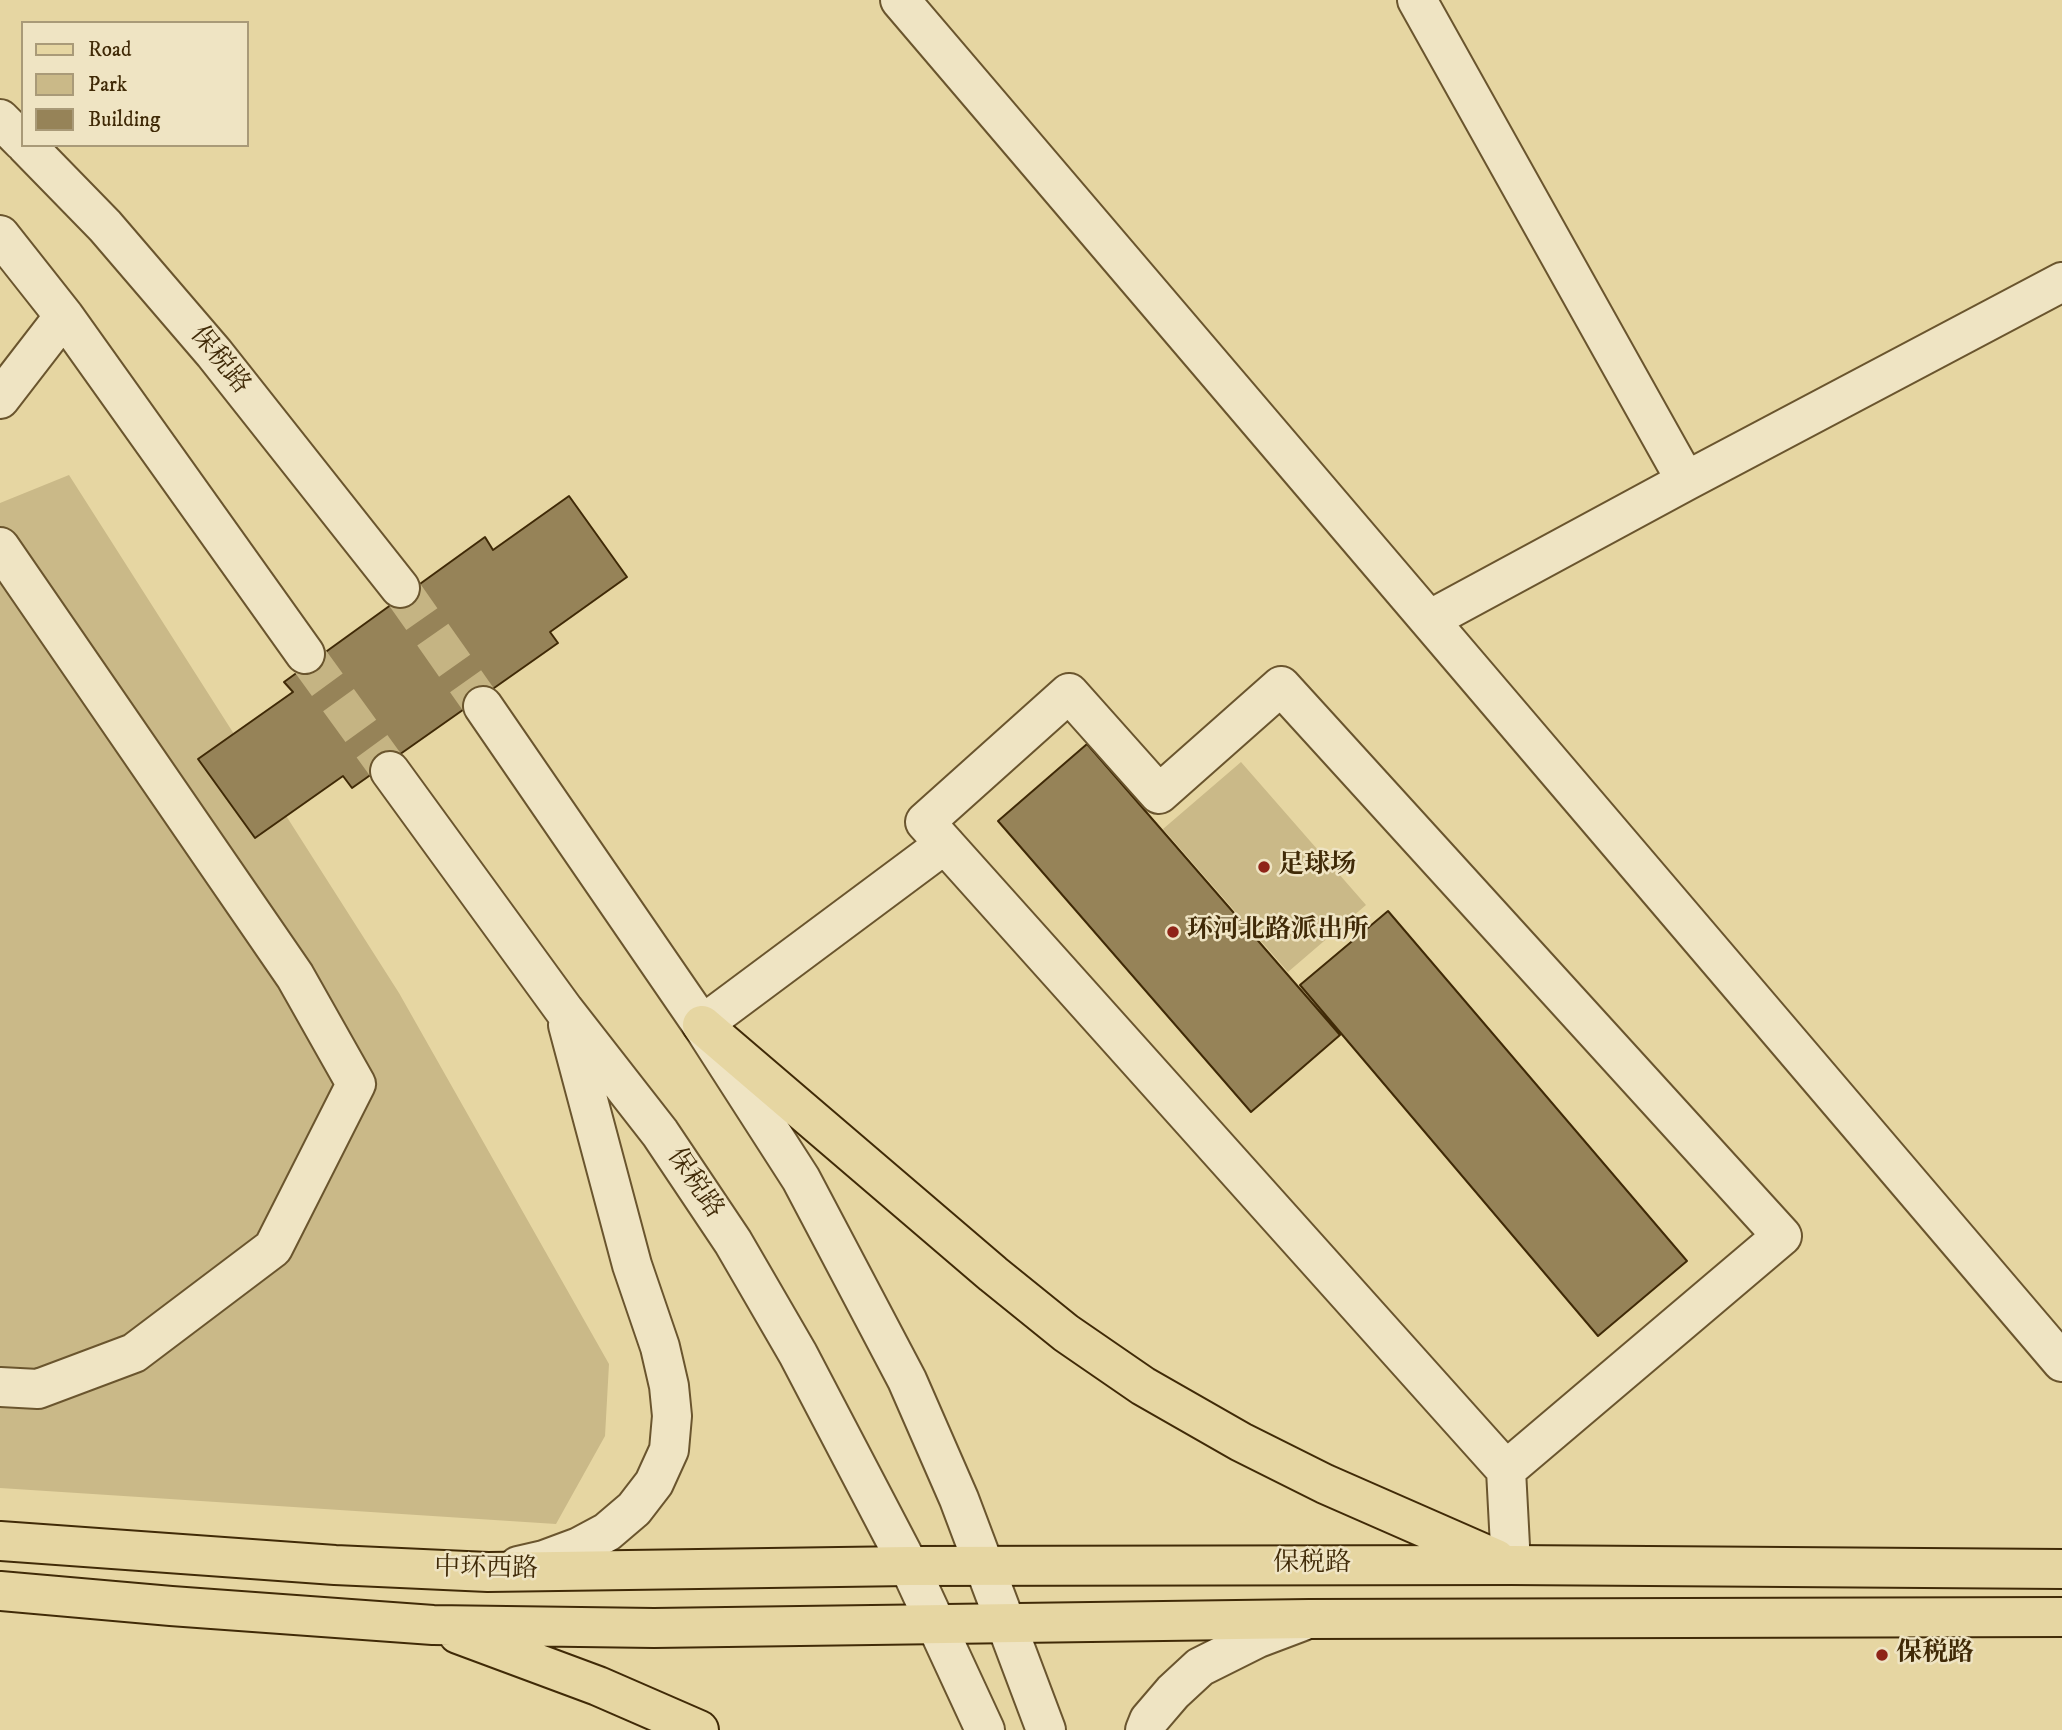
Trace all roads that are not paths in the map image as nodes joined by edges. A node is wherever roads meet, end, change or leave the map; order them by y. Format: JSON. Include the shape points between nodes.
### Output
{"nodes":[{"id":1,"x":900,"y":0,"type":"edge"},
{"id":2,"x":1417,"y":0,"type":"edge"},
{"id":3,"x":0,"y":119,"type":"edge"},
{"id":4,"x":21,"y":141,"type":"edge"},
{"id":5,"x":27,"y":147,"type":"edge"},
{"id":6,"x":0,"y":235,"type":"edge"},
{"id":7,"x":2062,"y":282,"type":"edge"},
{"id":8,"x":64,"y":316,"type":"junction"},
{"id":9,"x":0,"y":399,"type":"edge"},
{"id":10,"x":1686,"y":481,"type":"junction"},
{"id":11,"x":0,"y":547,"type":"edge"},
{"id":12,"x":400,"y":588,"type":"tunnel mouth"},
{"id":13,"x":1429,"y":620,"type":"junction"},
{"id":14,"x":305,"y":654,"type":"tunnel mouth"},
{"id":15,"x":483,"y":706,"type":"tunnel mouth"},
{"id":16,"x":390,"y":771,"type":"tunnel mouth"},
{"id":17,"x":945,"y":844,"type":"junction"},
{"id":18,"x":564,"y":1010,"type":"junction"},
{"id":19,"x":702,"y":1025,"type":"junction"},
{"id":20,"x":2062,"y":1362,"type":"edge"},
{"id":21,"x":0,"y":1387,"type":"edge"},
{"id":22,"x":1506,"y":1471,"type":"junction"},
{"id":23,"x":0,"y":1541,"type":"edge"},
{"id":24,"x":1511,"y":1565,"type":"junction"},
{"id":25,"x":909,"y":1566,"type":"junction"},
{"id":26,"x":983,"y":1566,"type":"junction"},
{"id":27,"x":2062,"y":1569,"type":"edge"},
{"id":28,"x":488,"y":1572,"type":"junction"},
{"id":29,"x":0,"y":1591,"type":"edge"},
{"id":30,"x":2062,"y":1617,"type":"edge"},
{"id":31,"x":1309,"y":1619,"type":"junction"},
{"id":32,"x":1004,"y":1622,"type":"junction"},
{"id":33,"x":936,"y":1623,"type":"junction"},
{"id":34,"x":433,"y":1625,"type":"junction"},
{"id":35,"x":699,"y":1730,"type":"edge"},
{"id":36,"x":985,"y":1730,"type":"edge"},
{"id":37,"x":1046,"y":1730,"type":"edge"},
{"id":38,"x":1145,"y":1730,"type":"edge"}],
"edges":[{"from":1,"to":13,"type":"street"},
{"from":2,"to":10,"type":"street"},
{"from":3,"to":4,"type":"street","name":"保税路"},
{"from":5,"to":12,"type":"street","name":"保税路","via":[[105,226],[214,354]]},
{"from":6,"to":8,"type":"street"},
{"from":7,"to":10,"type":"street"},
{"from":8,"to":9,"type":"street"},
{"from":8,"to":14,"type":"street"},
{"from":10,"to":13,"type":"street"},
{"from":11,"to":21,"type":"street","via":[[295,976],[356,1084],[273,1248],[134,1353],[38,1389]]},
{"from":13,"to":20,"type":"street"},
{"from":15,"to":19,"type":"street"},
{"from":16,"to":18,"type":"street","name":"保税路"},
{"from":17,"to":19,"type":"street"},
{"from":17,"to":22,"type":"street"},
{"from":17,"to":22,"type":"street","via":[[925,822],[1069,693],[1160,794],[1281,686],[1782,1236]]},
{"from":18,"to":25,"type":"street","name":"保税路","via":[[660,1133],[733,1241]]},
{"from":18,"to":28,"type":"street","via":[[632,1265],[660,1347],[672,1416],[669,1450],[654,1483],[634,1509],[607,1532],[544,1560]]},
{"from":19,"to":24,"type":"main road","via":[[993,1274],[1066,1333],[1143,1386],[1325,1484]]},
{"from":19,"to":26,"type":"street","via":[[801,1179],[907,1380]]},
{"from":22,"to":24,"type":"street"},
{"from":23,"to":28,"type":"main road","name":"中环西路"},
{"from":24,"to":26,"type":"main road","name":"保税路"},
{"from":24,"to":27,"type":"main road","name":"保税路"},
{"from":25,"to":26,"type":"main road","name":"保税路"},
{"from":25,"to":28,"type":"main road","name":"中环西路"},
{"from":25,"to":33,"type":"street"},
{"from":26,"to":32,"type":"street"},
{"from":29,"to":34,"type":"main road","name":"中环西路"},
{"from":30,"to":31,"type":"main road","name":"保税路"},
{"from":31,"to":32,"type":"main road","name":"保税路"},
{"from":31,"to":38,"type":"street","via":[[1258,1637],[1200,1667],[1173,1692]]},
{"from":32,"to":33,"type":"main road","name":"中环西路"},
{"from":32,"to":37,"type":"street"},
{"from":33,"to":34,"type":"main road","name":"中环西路","via":[[667,1628]]},
{"from":33,"to":36,"type":"street"},
{"from":34,"to":35,"type":"main road","via":[[598,1686]]}]}
